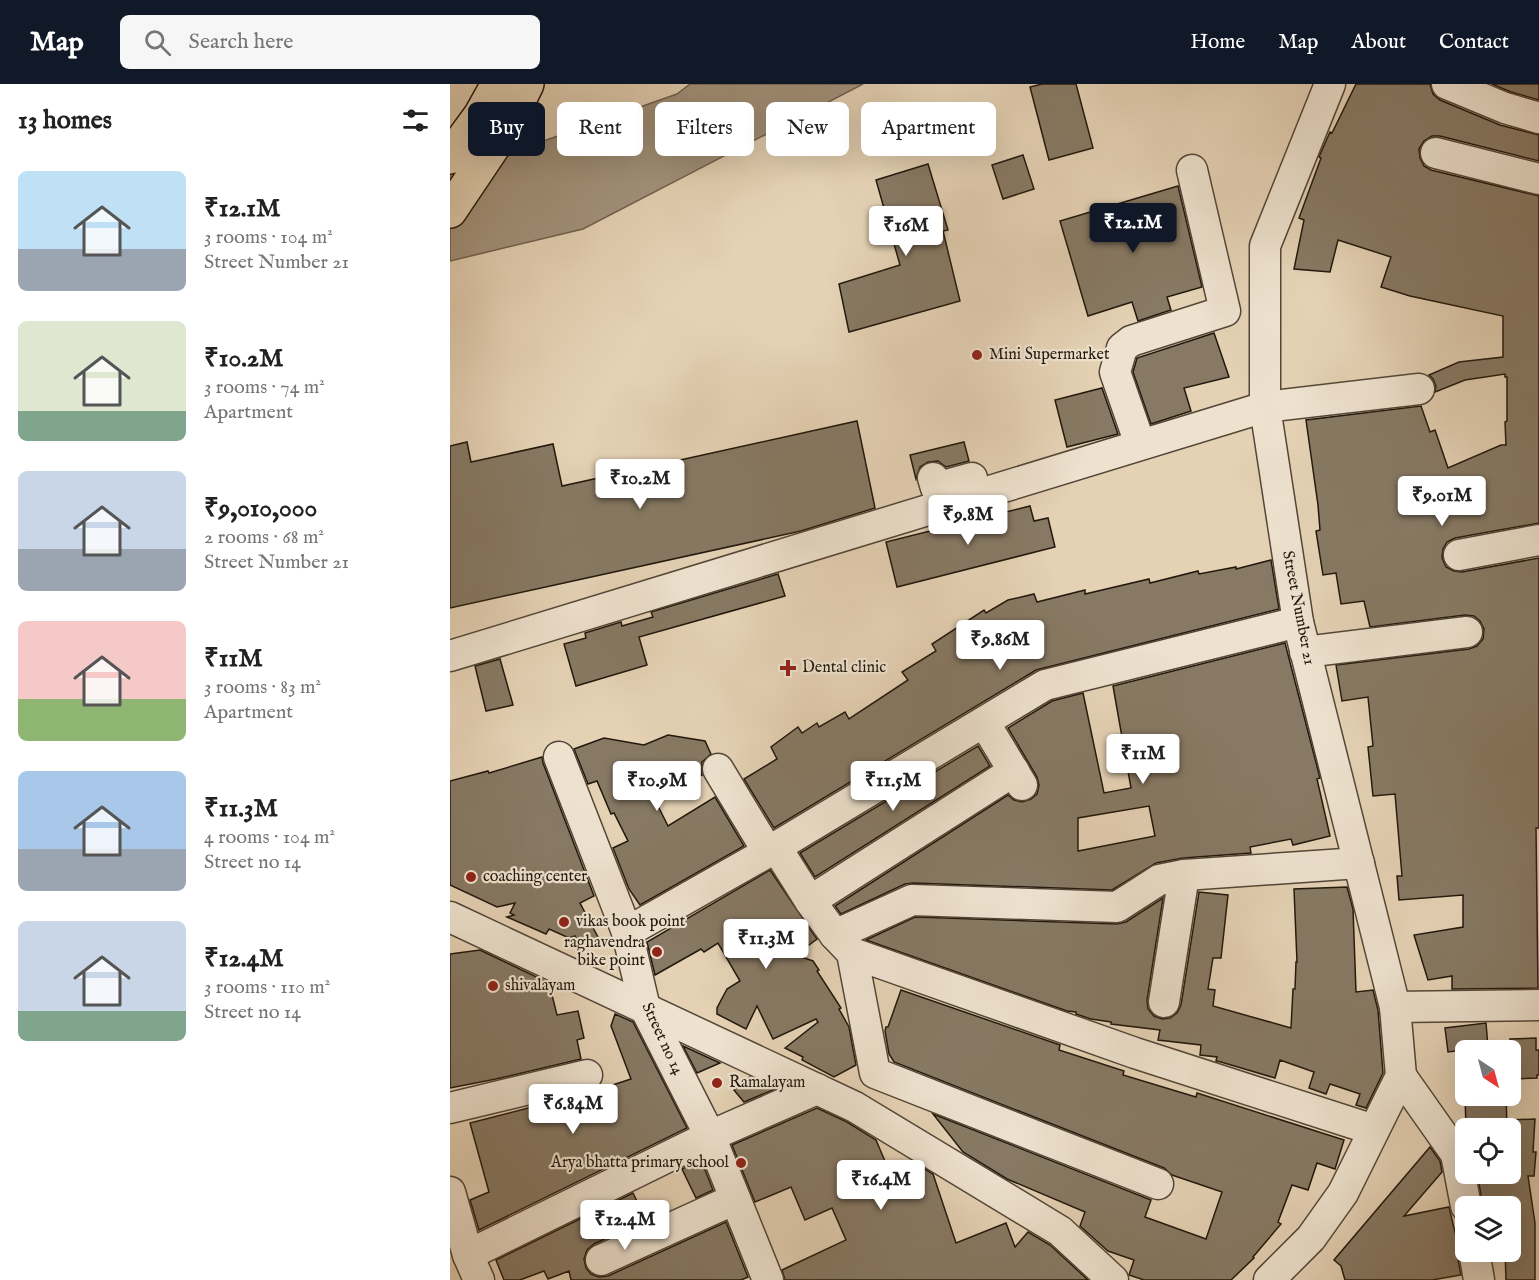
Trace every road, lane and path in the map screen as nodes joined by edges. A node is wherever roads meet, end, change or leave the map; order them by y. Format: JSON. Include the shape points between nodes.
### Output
{"nodes":[{"id":1,"x":1330,"y":84,"type":"edge"},
{"id":2,"x":1447,"y":84,"type":"edge"},
{"id":3,"x":517,"y":86,"type":"edge"},
{"id":4,"x":506,"y":102,"type":"edge"},
{"id":5,"x":1539,"y":118,"type":"edge"},
{"id":6,"x":468,"y":142,"type":"edge"},
{"id":7,"x":1436,"y":153,"type":"dead end"},
{"id":8,"x":476,"y":156,"type":"edge"},
{"id":9,"x":450,"y":157,"type":"edge"},
{"id":10,"x":1192,"y":170,"type":"dead end"},
{"id":11,"x":1539,"y":179,"type":"edge"},
{"id":12,"x":450,"y":211,"type":"edge"},
{"id":13,"x":1419,"y":388,"type":"dead end"},
{"id":14,"x":1265,"y":406,"type":"junction"},
{"id":15,"x":1140,"y":444,"type":"junction"},
{"id":16,"x":1071,"y":458,"type":"junction"},
{"id":17,"x":933,"y":478,"type":"dead end"},
{"id":18,"x":1539,"y":540,"type":"edge"},
{"id":19,"x":1458,"y":555,"type":"dead end"},
{"id":20,"x":1298,"y":622,"type":"junction"},
{"id":21,"x":1467,"y":632,"type":"dead end"},
{"id":22,"x":1305,"y":652,"type":"junction"},
{"id":23,"x":450,"y":656,"type":"edge"},
{"id":24,"x":984,"y":722,"type":"junction"},
{"id":25,"x":560,"y":758,"type":"dead end"},
{"id":26,"x":718,"y":769,"type":"dead end"},
{"id":27,"x":772,"y":850,"type":"junction"},
{"id":28,"x":1359,"y":864,"type":"junction"},
{"id":29,"x":1184,"y":875,"type":"junction"},
{"id":30,"x":810,"y":901,"type":"junction"},
{"id":31,"x":450,"y":917,"type":"edge"},
{"id":32,"x":627,"y":932,"type":"junction"},
{"id":33,"x":843,"y":944,"type":"junction"},
{"id":34,"x":1164,"y":1002,"type":"dead end"},
{"id":35,"x":1539,"y":1005,"type":"edge"},
{"id":36,"x":1395,"y":1007,"type":"junction"},
{"id":37,"x":645,"y":1008,"type":"junction"},
{"id":38,"x":875,"y":1073,"type":"junction"},
{"id":39,"x":587,"y":1075,"type":"dead end"},
{"id":40,"x":1401,"y":1076,"type":"junction"},
{"id":41,"x":818,"y":1089,"type":"junction"},
{"id":42,"x":855,"y":1107,"type":"junction"},
{"id":43,"x":450,"y":1108,"type":"edge"},
{"id":44,"x":1374,"y":1130,"type":"junction"},
{"id":45,"x":710,"y":1136,"type":"junction"},
{"id":46,"x":1158,"y":1184,"type":"dead end"},
{"id":47,"x":450,"y":1192,"type":"edge"},
{"id":48,"x":1464,"y":1196,"type":"edge"},
{"id":49,"x":735,"y":1199,"type":"junction"},
{"id":50,"x":601,"y":1260,"type":"dead end"},
{"id":51,"x":1476,"y":1262,"type":"edge"},
{"id":52,"x":473,"y":1267,"type":"edge"},
{"id":53,"x":768,"y":1280,"type":"edge"},
{"id":54,"x":1113,"y":1280,"type":"edge"},
{"id":55,"x":1269,"y":1280,"type":"edge"},
{"id":56,"x":1479,"y":1280,"type":"edge"}],
"edges":[{"from":1,"to":14,"type":"street","name":"Street Number 21","via":[[1264,246]]},
{"from":2,"to":5,"type":"street"},
{"from":3,"to":4,"type":"main road"},
{"from":6,"to":9,"type":"main road"},
{"from":7,"to":11,"type":"street"},
{"from":8,"to":12,"type":"main road"},
{"from":10,"to":15,"type":"street","via":[[1225,311],[1131,341],[1122,348],[1115,372]]},
{"from":13,"to":14,"type":"street"},
{"from":14,"to":15,"type":"street"},
{"from":14,"to":20,"type":"street","name":"Street Number 21"},
{"from":15,"to":16,"type":"street"},
{"from":16,"to":17,"type":"street","via":[[936,488]]},
{"from":16,"to":23,"type":"street"},
{"from":18,"to":19,"type":"street"},
{"from":20,"to":22,"type":"street","name":"Street Number 21"},
{"from":20,"to":24,"type":"street","via":[[1045,685]]},
{"from":21,"to":22,"type":"street"},
{"from":22,"to":28,"type":"street","name":"Street Number 21"},
{"from":24,"to":27,"type":"street"},
{"from":24,"to":30,"type":"street","via":[[1018,778]]},
{"from":25,"to":32,"type":"street","name":"Street no 14"},
{"from":26,"to":27,"type":"street"},
{"from":27,"to":30,"type":"street"},
{"from":27,"to":32,"type":"street"},
{"from":28,"to":29,"type":"street"},
{"from":28,"to":36,"type":"street","name":"Street Number 21"},
{"from":29,"to":33,"type":"street","via":[[1159,880],[1117,907],[912,900]]},
{"from":29,"to":34,"type":"street"},
{"from":30,"to":33,"type":"street"},
{"from":31,"to":37,"type":"street"},
{"from":32,"to":37,"type":"street","name":"Street no 14"},
{"from":33,"to":38,"type":"street"},
{"from":33,"to":44,"type":"street","via":[[1135,1053]]},
{"from":35,"to":36,"type":"street"},
{"from":36,"to":40,"type":"street","name":"Street Number 21"},
{"from":37,"to":41,"type":"street"},
{"from":37,"to":45,"type":"street","name":"Street no 14"},
{"from":38,"to":42,"type":"street"},
{"from":38,"to":46,"type":"street"},
{"from":39,"to":43,"type":"street"},
{"from":40,"to":44,"type":"street"},
{"from":40,"to":48,"type":"street","via":[[1456,1154]]},
{"from":41,"to":42,"type":"street"},
{"from":41,"to":45,"type":"street"},
{"from":42,"to":54,"type":"street","via":[[1060,1231]]},
{"from":44,"to":55,"type":"street","via":[[1336,1202],[1311,1238]]},
{"from":45,"to":49,"type":"street","name":"Street no 14"},
{"from":45,"to":52,"type":"street"},
{"from":47,"to":52,"type":"street"},
{"from":49,"to":50,"type":"street"},
{"from":49,"to":53,"type":"street","name":"Street no 14"},
{"from":51,"to":56,"type":"street"}]}
